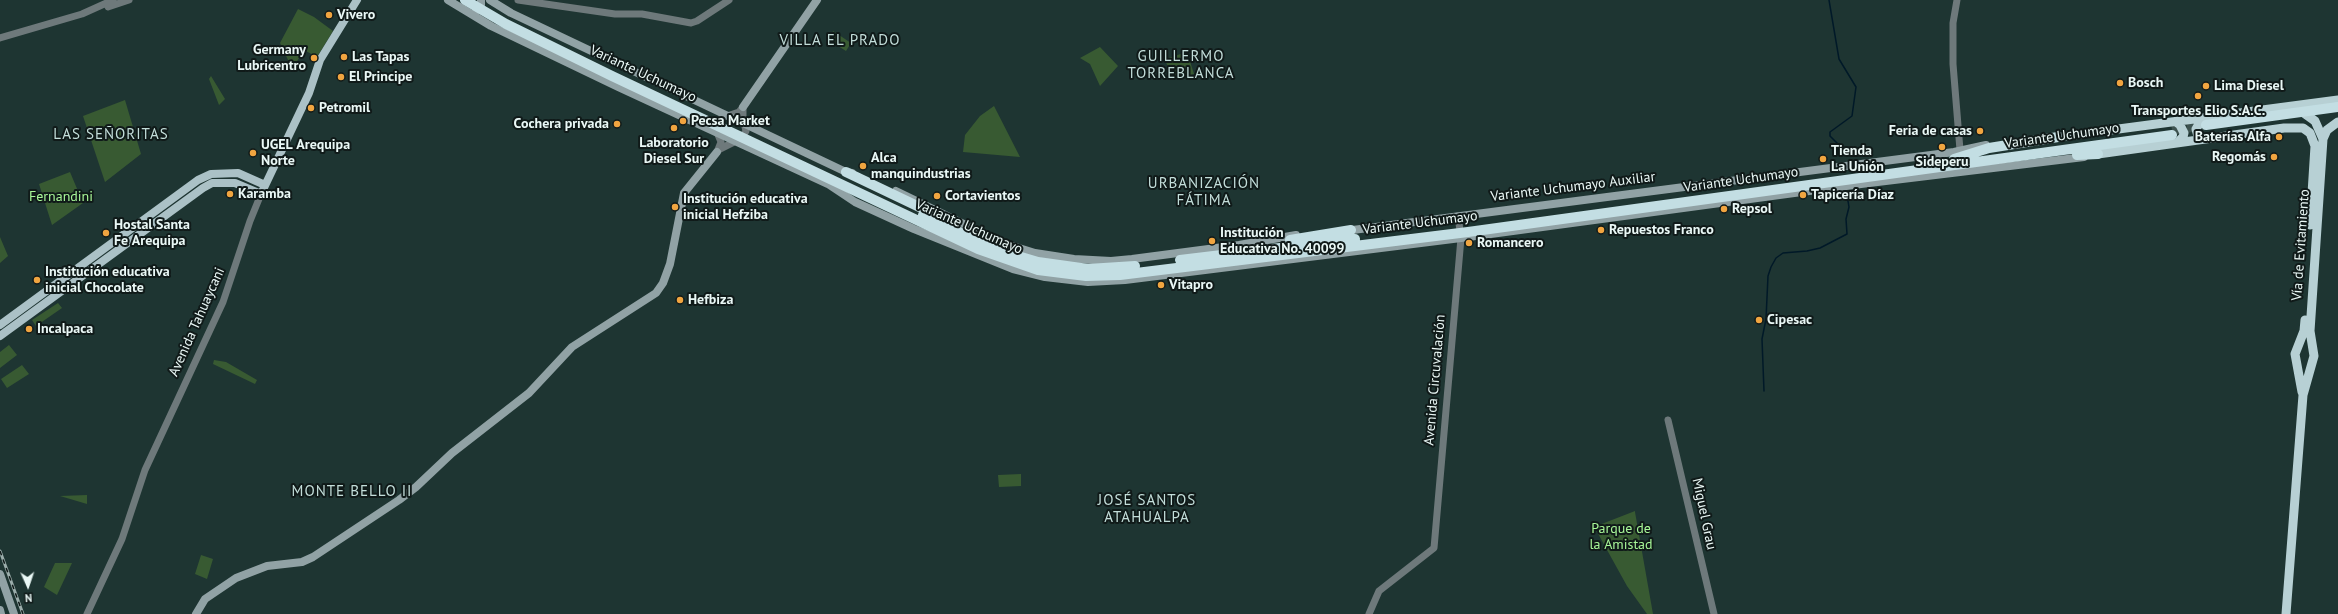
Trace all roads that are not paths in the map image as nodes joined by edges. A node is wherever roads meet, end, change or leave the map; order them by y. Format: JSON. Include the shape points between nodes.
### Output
{"nodes":[{"id":1,"x":113,"y":0,"type":"edge"},
{"id":2,"x":129,"y":0,"type":"edge"},
{"id":3,"x":357,"y":0,"type":"edge"},
{"id":4,"x":448,"y":0,"type":"edge"},
{"id":5,"x":465,"y":0,"type":"edge"},
{"id":6,"x":482,"y":0,"type":"edge"},
{"id":7,"x":518,"y":0,"type":"edge"},
{"id":8,"x":729,"y":0,"type":"edge"},
{"id":9,"x":817,"y":0,"type":"edge"},
{"id":10,"x":1957,"y":0,"type":"edge"},
{"id":11,"x":471,"y":13,"type":"junction"},
{"id":12,"x":82,"y":14,"type":"junction"},
{"id":13,"x":0,"y":38,"type":"edge"},
{"id":14,"x":2338,"y":100,"type":"edge"},
{"id":15,"x":2297,"y":107,"type":"junction"},
{"id":16,"x":2338,"y":107,"type":"edge"},
{"id":17,"x":743,"y":108,"type":"junction"},
{"id":18,"x":2338,"y":114,"type":"edge"},
{"id":19,"x":726,"y":116,"type":"junction"},
{"id":20,"x":2338,"y":122,"type":"edge"},
{"id":21,"x":745,"y":125,"type":"junction"},
{"id":22,"x":2205,"y":125,"type":"junction"},
{"id":23,"x":716,"y":131,"type":"junction"},
{"id":24,"x":2174,"y":132,"type":"junction"},
{"id":25,"x":2319,"y":136,"type":"junction"},
{"id":26,"x":2058,"y":137,"type":"junction"},
{"id":27,"x":2199,"y":140,"type":"junction"},
{"id":28,"x":738,"y":142,"type":"junction"},
{"id":29,"x":1960,"y":150,"type":"junction"},
{"id":30,"x":717,"y":152,"type":"junction"},
{"id":31,"x":2098,"y":154,"type":"junction"},
{"id":32,"x":2014,"y":158,"type":"junction"},
{"id":33,"x":1954,"y":159,"type":"junction"},
{"id":34,"x":1855,"y":164,"type":"joint"},
{"id":35,"x":846,"y":172,"type":"junction"},
{"id":36,"x":828,"y":184,"type":"junction"},
{"id":37,"x":265,"y":186,"type":"junction"},
{"id":38,"x":261,"y":194,"type":"junction"},
{"id":39,"x":1458,"y":216,"type":"junction"},
{"id":40,"x":937,"y":229,"type":"junction"},
{"id":41,"x":1351,"y":230,"type":"junction"},
{"id":42,"x":1451,"y":230,"type":"junction"},
{"id":43,"x":958,"y":231,"type":"junction"},
{"id":44,"x":1466,"y":232,"type":"junction"},
{"id":45,"x":1238,"y":253,"type":"junction"},
{"id":46,"x":0,"y":325,"type":"edge"},
{"id":47,"x":0,"y":336,"type":"edge"},
{"id":48,"x":2295,"y":362,"type":"junction"},
{"id":49,"x":2313,"y":362,"type":"junction"},
{"id":50,"x":2303,"y":395,"type":"junction"},
{"id":51,"x":1668,"y":420,"type":"dead end"},
{"id":52,"x":0,"y":574,"type":"edge"},
{"id":53,"x":0,"y":610,"type":"edge"},
{"id":54,"x":1,"y":614,"type":"edge"},
{"id":55,"x":14,"y":614,"type":"edge"},
{"id":56,"x":87,"y":614,"type":"edge"},
{"id":57,"x":196,"y":614,"type":"edge"},
{"id":58,"x":1368,"y":614,"type":"edge"},
{"id":59,"x":1714,"y":614,"type":"edge"},
{"id":60,"x":2286,"y":614,"type":"edge"}],
"edges":[{"from":1,"to":12,"type":"street"},
{"from":2,"to":12,"type":"street"},
{"from":3,"to":37,"type":"main road","name":"Avenida Tahuaycani","via":[[320,60],[309,93]]},
{"from":4,"to":11,"type":"main road"},
{"from":5,"to":40,"type":"highway","name":"Variante Uchumayo","via":[[506,24],[604,72]]},
{"from":6,"to":11,"type":"main road","via":[[479,9]]},
{"from":6,"to":19,"type":"main road","name":"Variante Uchumayo Auxiliar"},
{"from":6,"to":43,"type":"highway","name":"Variante Uchumayo","via":[[618,72]]},
{"from":7,"to":8,"type":"street","via":[[615,14],[642,14],[690,23]]},
{"from":9,"to":17,"type":"main road"},
{"from":10,"to":29,"type":"street","via":[[1953,23],[1953,64]]},
{"from":11,"to":23,"type":"main road","via":[[618,88]]},
{"from":12,"to":13,"type":"street"},
{"from":14,"to":15,"type":"highway","name":"Variante Uchumayo"},
{"from":15,"to":22,"type":"highway","name":"Variante Uchumayo"},
{"from":15,"to":25,"type":"highway","via":[[2315,121]]},
{"from":16,"to":22,"type":"highway","name":"Variante Uchumayo"},
{"from":17,"to":19,"type":"street"},
{"from":17,"to":21,"type":"street"},
{"from":18,"to":22,"type":"highway","name":"Variante Uchumayo"},
{"from":19,"to":21,"type":"main road","name":"Variante Uchumayo Auxiliar"},
{"from":19,"to":23,"type":"street","via":[[718,122]]},
{"from":20,"to":25,"type":"highway"},
{"from":21,"to":28,"type":"street","via":[[744,135]]},
{"from":21,"to":35,"type":"main road","name":"Variante Uchumayo Auxiliar"},
{"from":22,"to":24,"type":"highway","name":"Variante Uchumayo"},
{"from":22,"to":27,"type":"highway","via":[[2196,129]]},
{"from":23,"to":28,"type":"main road"},
{"from":23,"to":30,"type":"street","via":[[721,142]]},
{"from":24,"to":26,"type":"highway","name":"Variante Uchumayo"},
{"from":24,"to":27,"type":"highway","name":"Variante Uchumayo"},
{"from":24,"to":31,"type":"highway","name":"Variante Uchumayo"},
{"from":24,"to":32,"type":"highway","name":"Variante Uchumayo"},
{"from":24,"to":33,"type":"highway","name":"Variante Uchumayo"},
{"from":25,"to":27,"type":"highway","name":"Variante Uchumayo","via":[[2296,127]]},
{"from":25,"to":48,"type":"highway","name":"Vía de Evitamiento","via":[[2304,331],[2295,354]]},
{"from":25,"to":49,"type":"highway","name":"Vía de Evitamiento","via":[[2310,326]]},
{"from":26,"to":29,"type":"main road","name":"Variante Uchumayo","via":[[2033,138]]},
{"from":26,"to":33,"type":"highway","via":[[1989,148]]},
{"from":28,"to":30,"type":"street","via":[[726,144]]},
{"from":28,"to":36,"type":"main road"},
{"from":29,"to":34,"type":"main road","name":"Variante Uchumayo"},
{"from":30,"to":57,"type":"main road","via":[[684,193],[666,275],[651,298],[572,347],[529,393],[452,453],[399,500],[313,557],[302,562],[267,566],[236,578],[205,599]]},
{"from":31,"to":32,"type":"highway"},
{"from":31,"to":44,"type":"main road","name":"Variante Uchumayo"},
{"from":32,"to":44,"type":"highway","name":"Variante Uchumayo"},
{"from":33,"to":44,"type":"highway","name":"Variante Uchumayo"},
{"from":34,"to":39,"type":"main road","name":"Variante Uchumayo Auxiliar"},
{"from":35,"to":41,"type":"main road","name":"Variante Uchumayo Auxiliar","via":[[876,181],[1003,243],[1035,253],[1074,259],[1132,259],[1239,246],[1317,232]]},
{"from":35,"to":43,"type":"highway","via":[[930,212]]},
{"from":36,"to":40,"type":"highway","via":[[915,224]]},
{"from":36,"to":44,"type":"main road","name":"Variante Uchumayo","via":[[855,202],[1000,265],[1055,278],[1101,282]]},
{"from":37,"to":38,"type":"main road","name":"Avenida Tahuaycani"},
{"from":37,"to":46,"type":"main road","via":[[238,173],[211,174],[198,180]]},
{"from":38,"to":47,"type":"main road","via":[[235,183],[212,184],[203,188]]},
{"from":38,"to":56,"type":"street","name":"Avenida Tahuaycani","via":[[226,297],[145,470],[122,539]]},
{"from":39,"to":41,"type":"main road","name":"Variante Uchumayo Auxiliar"},
{"from":39,"to":44,"type":"street","name":"Avenida Circuvalación"},
{"from":40,"to":42,"type":"highway","name":"Variante Uchumayo","via":[[978,249],[1020,265],[1086,276],[1120,275]]},
{"from":41,"to":45,"type":"highway","via":[[1268,243]]},
{"from":42,"to":44,"type":"highway","name":"Variante Uchumayo"},
{"from":42,"to":45,"type":"highway","name":"Variante Uchumayo"},
{"from":43,"to":45,"type":"highway","name":"Variante Uchumayo","via":[[1015,256],[1073,268],[1124,267]]},
{"from":44,"to":58,"type":"street","name":"Avenida Circuvalación","via":[[1434,548],[1379,591]]},
{"from":48,"to":49,"type":"highway","via":[[2306,367]]},
{"from":48,"to":50,"type":"highway","name":"Vía de Evitamiento"},
{"from":49,"to":50,"type":"highway","name":"Vía de Evitamiento"},
{"from":50,"to":60,"type":"highway","name":"Vía de Evitamiento"},
{"from":51,"to":59,"type":"street","name":"Miguel Grau"},
{"from":52,"to":55,"type":"main road"},
{"from":53,"to":54,"type":"main road"}]}
